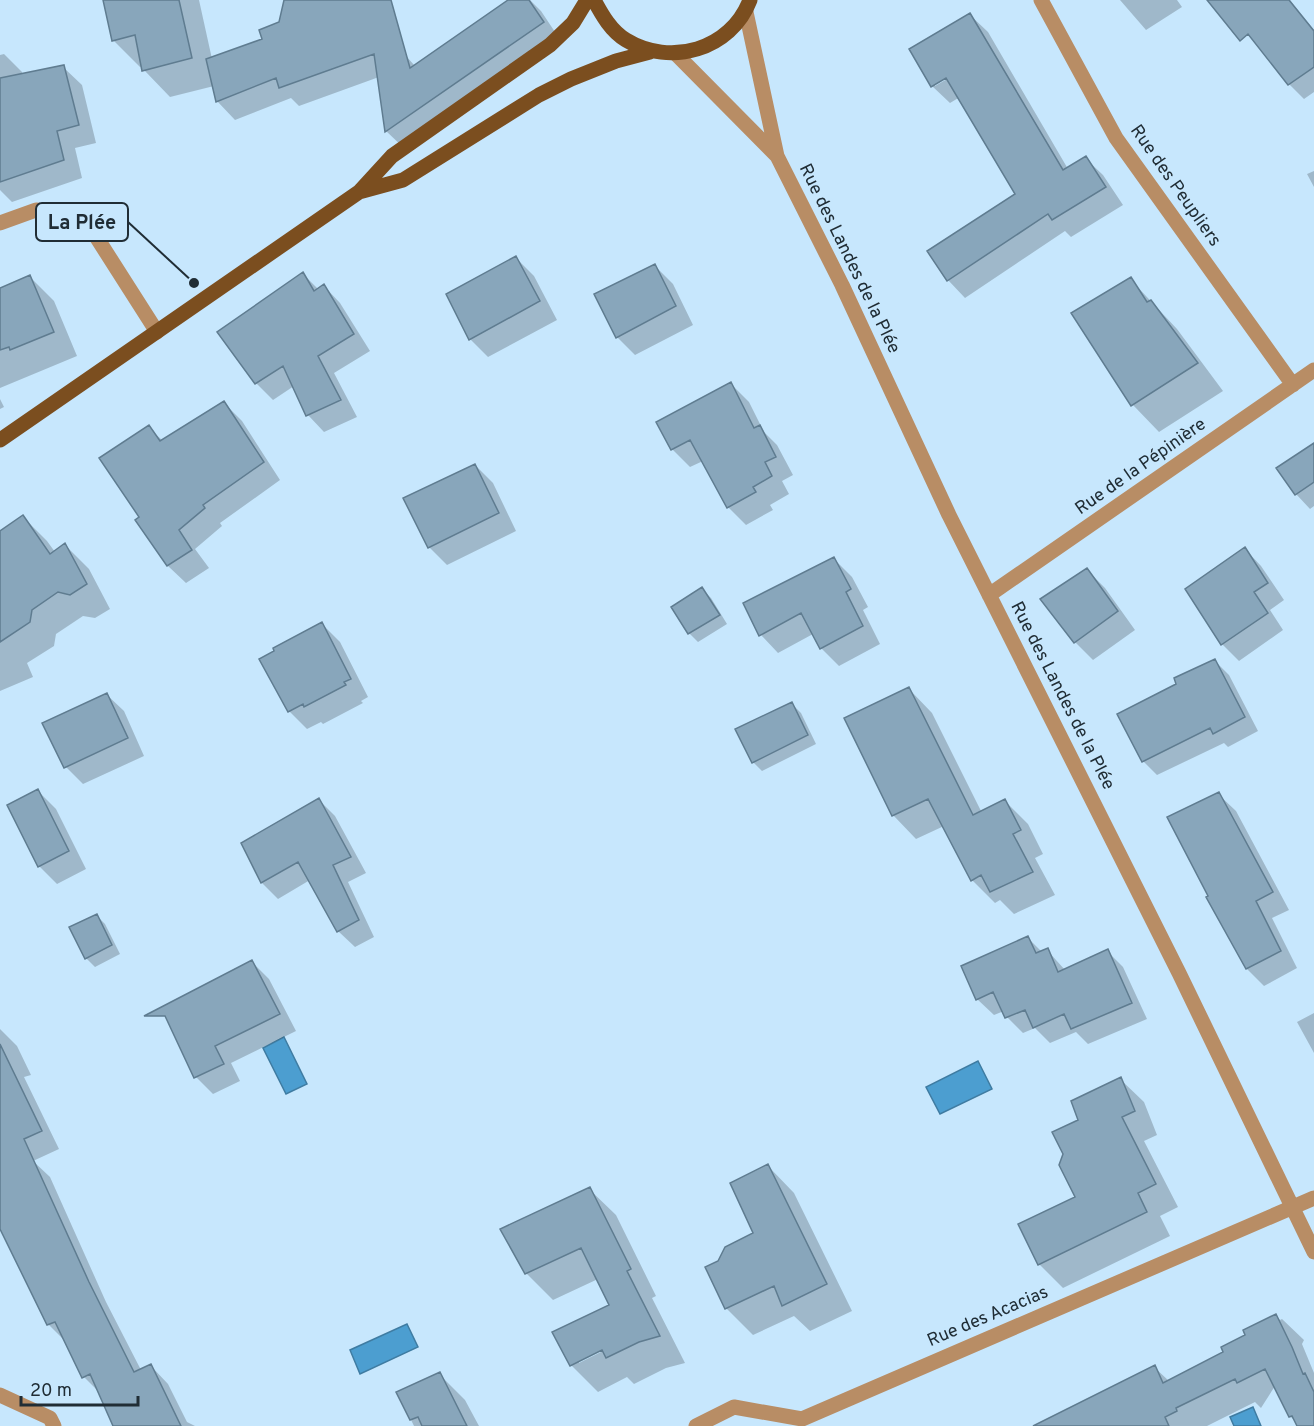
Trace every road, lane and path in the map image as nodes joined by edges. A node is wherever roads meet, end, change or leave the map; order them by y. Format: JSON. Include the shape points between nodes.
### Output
{"nodes":[{"id":1,"x":587,"y":0,"type":"edge"},
{"id":2,"x":594,"y":0,"type":"edge"},
{"id":3,"x":1041,"y":0,"type":"edge"},
{"id":4,"x":748,"y":6,"type":"edge"},
{"id":5,"x":650,"y":52,"type":"junction"},
{"id":6,"x":676,"y":54,"type":"junction"},
{"id":7,"x":777,"y":156,"type":"junction"},
{"id":8,"x":359,"y":192,"type":"junction"},
{"id":9,"x":0,"y":223,"type":"edge"},
{"id":10,"x":157,"y":332,"type":"junction"},
{"id":11,"x":1314,"y":370,"type":"edge"},
{"id":12,"x":1293,"y":385,"type":"junction"},
{"id":13,"x":0,"y":440,"type":"edge"},
{"id":14,"x":989,"y":595,"type":"junction"},
{"id":15,"x":1314,"y":1198,"type":"edge"},
{"id":16,"x":1293,"y":1207,"type":"junction"},
{"id":17,"x":1314,"y":1252,"type":"edge"},
{"id":18,"x":0,"y":1395,"type":"edge"},
{"id":19,"x":54,"y":1426,"type":"edge"},
{"id":20,"x":696,"y":1426,"type":"edge"}],
"edges":[{"from":1,"to":8,"type":"main road","via":[[573,22],[550,45],[392,156]]},
{"from":2,"to":5,"type":"main road","via":[[604,19],[624,39]]},
{"from":3,"to":12,"type":"street","name":"Rue des Peupliers","via":[[1116,138]]},
{"from":4,"to":6,"type":"main road","via":[[728,33],[703,48]]},
{"from":4,"to":7,"type":"street","name":"Rue des Landes de la Plée"},
{"from":5,"to":6,"type":"main road"},
{"from":5,"to":8,"type":"main road","via":[[616,61],[539,95],[403,180]]},
{"from":6,"to":7,"type":"street","name":"Rue des Landes de la Plée"},
{"from":7,"to":14,"type":"street","name":"Rue des Landes de la Plée"},
{"from":8,"to":10,"type":"main road"},
{"from":9,"to":10,"type":"street","via":[[36,210],[82,216]]},
{"from":10,"to":13,"type":"main road"},
{"from":11,"to":12,"type":"street","name":"Rue de la Pépinière"},
{"from":12,"to":14,"type":"street","name":"Rue de la Pépinière"},
{"from":14,"to":16,"type":"street","name":"Rue des Landes de la Plée"},
{"from":15,"to":16,"type":"street","name":"Rue des Acacias"},
{"from":16,"to":17,"type":"street","name":"Rue des Landes de la Plée"},
{"from":16,"to":20,"type":"street","name":"Rue des Acacias","via":[[802,1419],[734,1407]]},
{"from":18,"to":19,"type":"street","via":[[50,1418]]}]}
